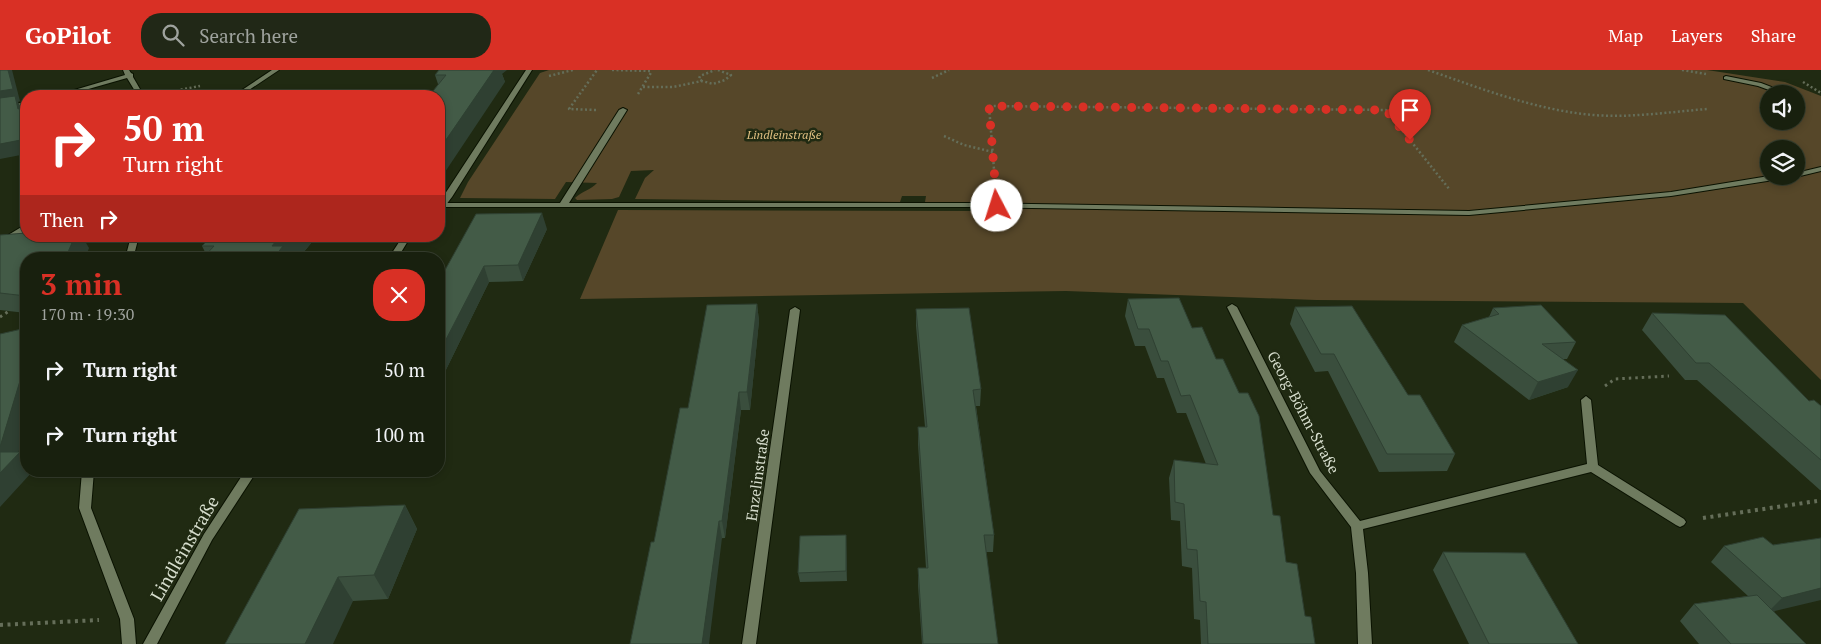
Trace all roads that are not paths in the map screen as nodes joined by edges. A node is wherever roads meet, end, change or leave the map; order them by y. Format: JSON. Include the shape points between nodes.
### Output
{"nodes":[{"id":1,"x":276,"y":70,"type":"edge"},
{"id":2,"x":530,"y":70,"type":"edge"},
{"id":3,"x":128,"y":73,"type":"edge"},
{"id":4,"x":1726,"y":78,"type":"dead end"},
{"id":5,"x":1762,"y":85,"type":"edge"},
{"id":6,"x":76,"y":90,"type":"edge"},
{"id":7,"x":138,"y":90,"type":"edge"},
{"id":8,"x":245,"y":90,"type":"edge"},
{"id":9,"x":20,"y":105,"type":"edge"},
{"id":10,"x":0,"y":109,"type":"edge"},
{"id":11,"x":624,"y":110,"type":"dead end"},
{"id":12,"x":1821,"y":170,"type":"edge"},
{"id":13,"x":1805,"y":173,"type":"edge"},
{"id":14,"x":1760,"y":180,"type":"edge"},
{"id":15,"x":445,"y":201,"type":"edge"},
{"id":16,"x":563,"y":205,"type":"junction"},
{"id":17,"x":445,"y":207,"type":"edge"},
{"id":18,"x":20,"y":232,"type":"edge"},
{"id":19,"x":0,"y":244,"type":"edge"},
{"id":20,"x":1232,"y":308,"type":"dead end"},
{"id":21,"x":794,"y":310,"type":"dead end"},
{"id":22,"x":1586,"y":400,"type":"road end"},
{"id":23,"x":1593,"y":467,"type":"junction"},
{"id":24,"x":87,"y":477,"type":"edge"},
{"id":25,"x":247,"y":477,"type":"edge"},
{"id":26,"x":1680,"y":522,"type":"road end"},
{"id":27,"x":1357,"y":526,"type":"junction"},
{"id":28,"x":129,"y":644,"type":"edge"},
{"id":29,"x":150,"y":644,"type":"edge"},
{"id":30,"x":749,"y":644,"type":"edge"},
{"id":31,"x":1365,"y":644,"type":"edge"}],
"edges":[{"from":1,"to":8,"type":"street"},
{"from":2,"to":15,"type":"street"},
{"from":3,"to":6,"type":"street"},
{"from":3,"to":7,"type":"street"},
{"from":4,"to":5,"type":"street"},
{"from":9,"to":10,"type":"street"},
{"from":11,"to":16,"type":"street"},
{"from":12,"to":13,"type":"street"},
{"from":14,"to":16,"type":"street","via":[[1671,194],[1469,213],[997,206]]},
{"from":16,"to":17,"type":"street"},
{"from":18,"to":19,"type":"street"},
{"from":20,"to":27,"type":"street","name":"Georg-Böhm-Straße","via":[[1316,473]]},
{"from":21,"to":30,"type":"street","name":"Enzelinstraße"},
{"from":22,"to":23,"type":"street"},
{"from":23,"to":26,"type":"street"},
{"from":23,"to":27,"type":"street"},
{"from":24,"to":28,"type":"street","via":[[84,508],[127,619]]},
{"from":25,"to":29,"type":"street","name":"Lindleinstraße","via":[[208,536]]},
{"from":27,"to":31,"type":"street"}]}
